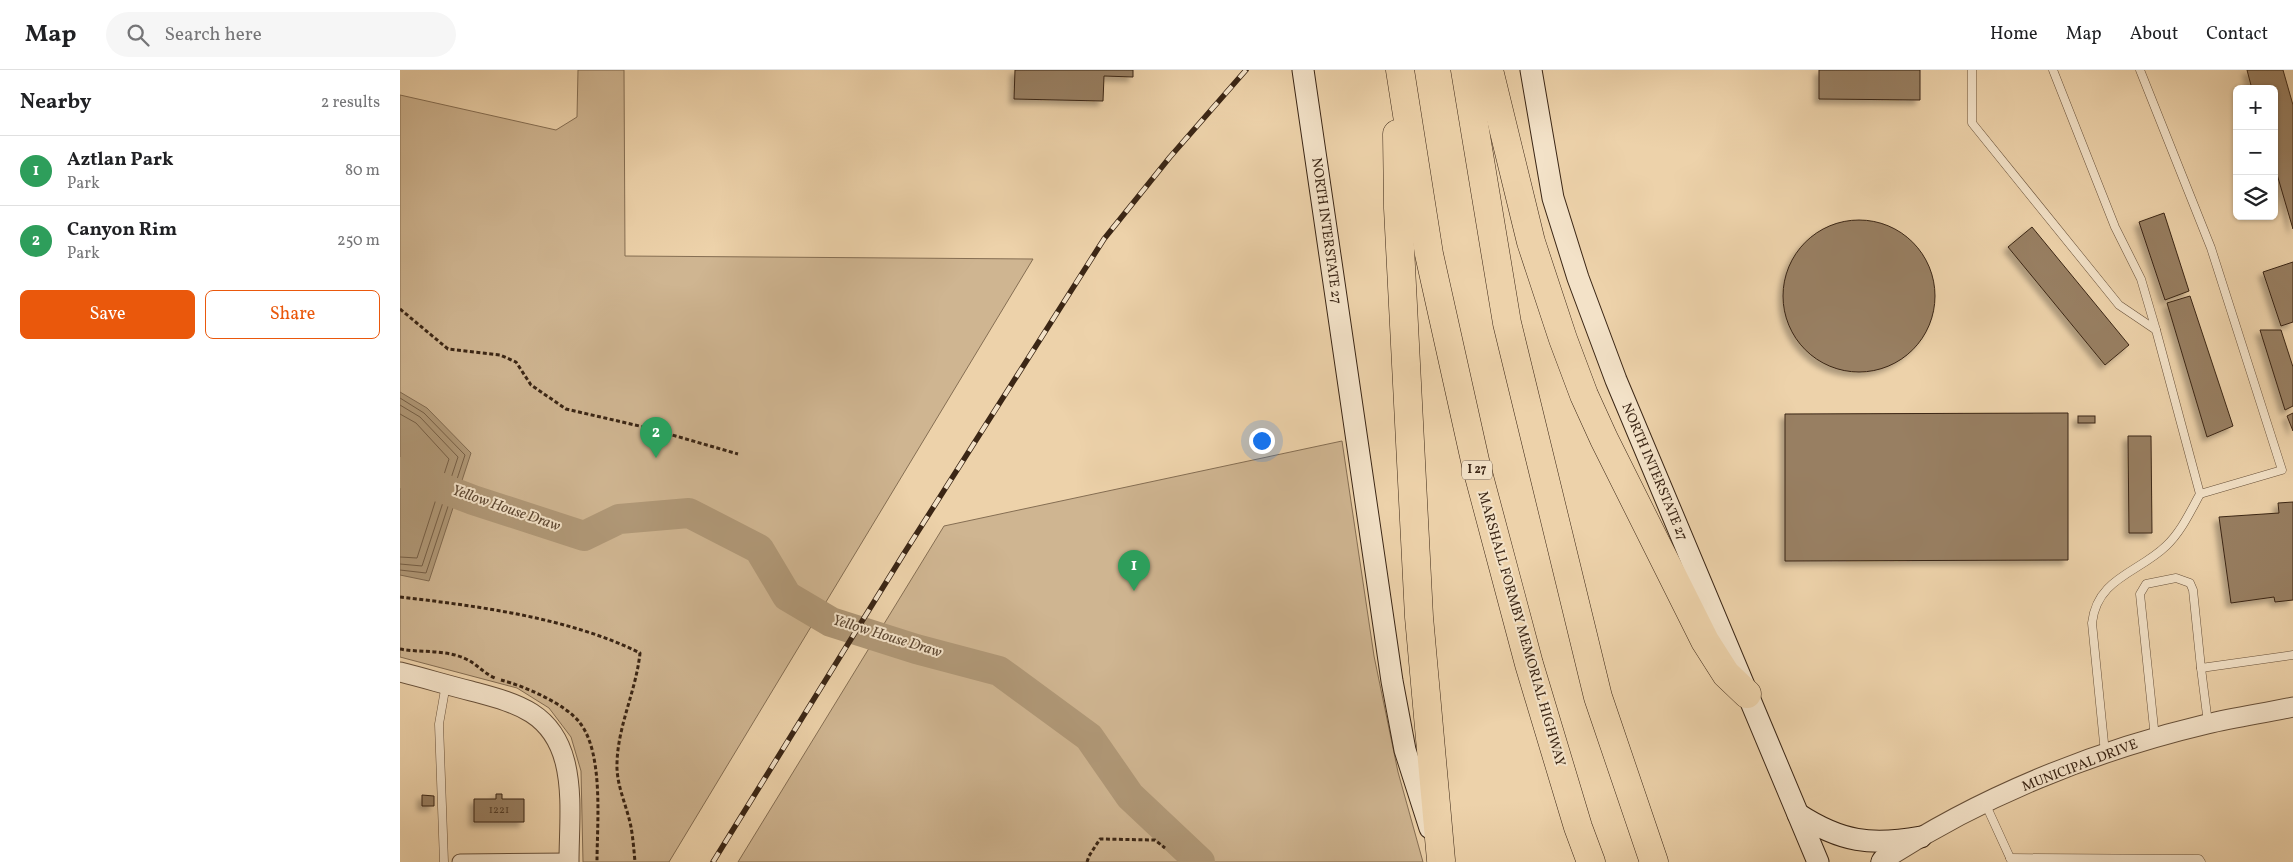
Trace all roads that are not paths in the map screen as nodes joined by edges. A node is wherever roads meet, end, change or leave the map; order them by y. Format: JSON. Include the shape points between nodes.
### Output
{"nodes":[{"id":1,"x":1303,"y":70,"type":"edge"},
{"id":2,"x":1399,"y":70,"type":"edge"},
{"id":3,"x":1465,"y":70,"type":"edge"},
{"id":4,"x":1489,"y":70,"type":"edge"},
{"id":5,"x":1531,"y":70,"type":"edge"},
{"id":6,"x":1972,"y":70,"type":"edge"},
{"id":7,"x":2053,"y":70,"type":"edge"},
{"id":8,"x":2140,"y":70,"type":"edge"},
{"id":9,"x":2156,"y":330,"type":"junction"},
{"id":10,"x":2200,"y":494,"type":"junction"},
{"id":11,"x":2293,"y":655,"type":"edge"},
{"id":12,"x":2201,"y":668,"type":"junction"},
{"id":13,"x":400,"y":672,"type":"edge"},
{"id":14,"x":446,"y":684,"type":"junction"},
{"id":15,"x":1747,"y":694,"type":"junction"},
{"id":16,"x":2293,"y":707,"type":"edge"},
{"id":17,"x":2208,"y":724,"type":"junction"},
{"id":18,"x":2155,"y":738,"type":"junction"},
{"id":19,"x":2105,"y":754,"type":"junction"},
{"id":20,"x":1985,"y":803,"type":"junction"},
{"id":21,"x":1798,"y":814,"type":"junction"},
{"id":22,"x":1921,"y":837,"type":"junction"},
{"id":23,"x":2011,"y":860,"type":"edge"},
{"id":24,"x":1441,"y":861,"type":"edge"},
{"id":25,"x":1882,"y":861,"type":"edge"},
{"id":26,"x":444,"y":862,"type":"edge"},
{"id":27,"x":460,"y":862,"type":"edge"},
{"id":28,"x":569,"y":862,"type":"edge"},
{"id":29,"x":1591,"y":862,"type":"edge"},
{"id":30,"x":1654,"y":862,"type":"edge"},
{"id":31,"x":1818,"y":862,"type":"edge"},
{"id":32,"x":2202,"y":862,"type":"edge"}],
"edges":[{"from":1,"to":24,"type":"main road","name":"NORTH INTERSTATE 27","via":[[1392,681],[1405,750]]},
{"from":2,"to":24,"type":"highway","via":[[1397,199],[1419,616]]},
{"from":2,"to":29,"type":"highway","name":"MARSHALL FORMBY MEMORIAL HIGHWAY","number":"I 27","via":[[1429,254],[1476,465],[1528,664]]},
{"from":3,"to":30,"type":"highway","via":[[1509,332],[1598,697]]},
{"from":4,"to":15,"type":"highway","via":[[1531,242],[1584,395],[1705,641],[1726,674]]},
{"from":5,"to":15,"type":"main road","name":"NORTH INTERSTATE 27","via":[[1553,198],[1578,278],[1616,380]]},
{"from":6,"to":9,"type":"lane","via":[[1972,123],[2119,305]]},
{"from":7,"to":9,"type":"lane","via":[[2115,227],[2141,279]]},
{"from":8,"to":10,"type":"lane","via":[[2211,248],[2282,470]]},
{"from":9,"to":10,"type":"lane"},
{"from":10,"to":19,"type":"lane","via":[[2168,544],[2150,561],[2110,584],[2096,603],[2092,622]]},
{"from":11,"to":12,"type":"lane"},
{"from":12,"to":17,"type":"lane"},
{"from":12,"to":18,"type":"lane","via":[[2190,583],[2176,578],[2146,584],[2140,594]]},
{"from":13,"to":14,"type":"street"},
{"from":14,"to":26,"type":"lane","via":[[439,724]]},
{"from":14,"to":28,"type":"street","via":[[519,705],[543,721],[556,739],[565,762],[569,787]]},
{"from":15,"to":21,"type":"main road","name":"NORTH INTERSTATE 27"},
{"from":16,"to":17,"type":"street","name":"MUNICIPAL DRIVE"},
{"from":17,"to":18,"type":"street","name":"MUNICIPAL DRIVE"},
{"from":18,"to":19,"type":"street","name":"MUNICIPAL DRIVE"},
{"from":19,"to":20,"type":"street","name":"MUNICIPAL DRIVE"},
{"from":20,"to":22,"type":"street","name":"MUNICIPAL DRIVE"},
{"from":20,"to":23,"type":"lane"},
{"from":21,"to":22,"type":"main road","via":[[1812,824],[1859,841],[1891,842]]},
{"from":21,"to":31,"type":"main road","name":"NORTH INTERSTATE 27"},
{"from":22,"to":25,"type":"street","name":"MUNICIPAL DRIVE"},
{"from":23,"to":32,"type":"lane","via":[[2199,859]]},
{"from":27,"to":28,"type":"street"}]}
